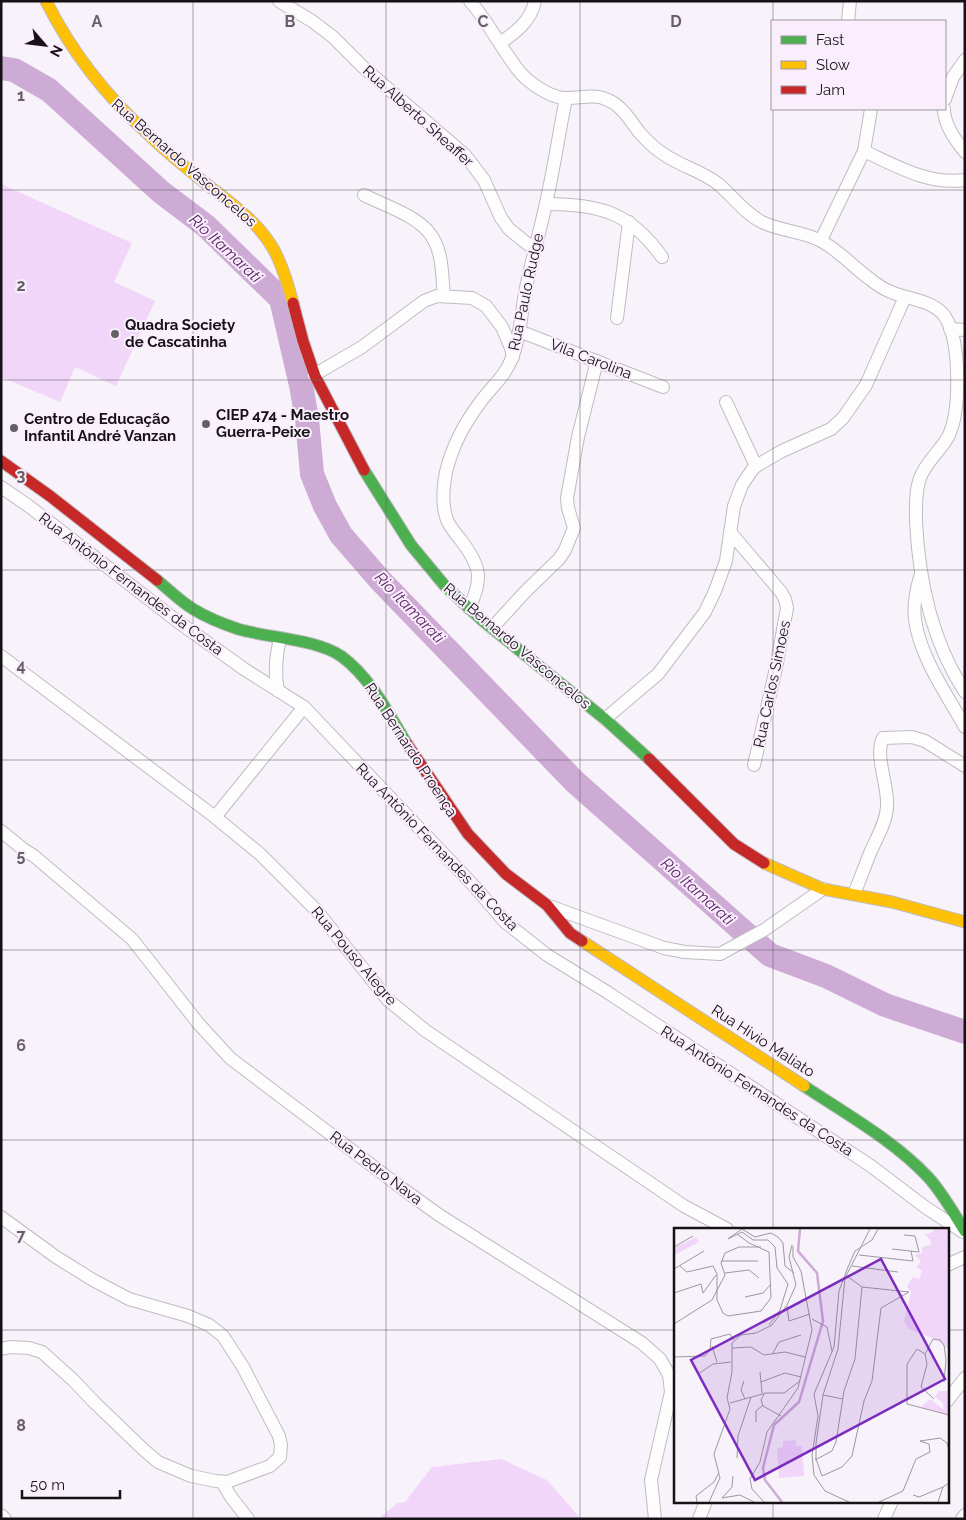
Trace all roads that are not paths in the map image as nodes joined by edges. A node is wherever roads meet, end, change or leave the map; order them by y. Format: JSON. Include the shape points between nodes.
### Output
{"nodes":[{"id":1,"x":46,"y":1,"type":"edge"},
{"id":2,"x":278,"y":1,"type":"edge"},
{"id":3,"x":470,"y":1,"type":"edge"},
{"id":4,"x":535,"y":1,"type":"edge"},
{"id":5,"x":850,"y":1,"type":"edge"},
{"id":6,"x":848,"y":20,"type":"edge"},
{"id":7,"x":500,"y":43,"type":"junction"},
{"id":8,"x":965,"y":60,"type":"edge"},
{"id":9,"x":946,"y":96,"type":"edge"},
{"id":10,"x":566,"y":98,"type":"junction"},
{"id":11,"x":871,"y":110,"type":"edge"},
{"id":12,"x":944,"y":110,"type":"edge"},
{"id":13,"x":864,"y":150,"type":"junction"},
{"id":14,"x":965,"y":152,"type":"edge"},
{"id":15,"x":965,"y":180,"type":"edge"},
{"id":16,"x":364,"y":196,"type":"dead end"},
{"id":17,"x":546,"y":204,"type":"junction"},
{"id":18,"x":629,"y":222,"type":"junction"},
{"id":19,"x":821,"y":240,"type":"junction"},
{"id":20,"x":535,"y":250,"type":"junction"},
{"id":21,"x":662,"y":258,"type":"dead end"},
{"id":22,"x":444,"y":296,"type":"junction"},
{"id":23,"x":905,"y":297,"type":"junction"},
{"id":24,"x":617,"y":318,"type":"dead end"},
{"id":25,"x":950,"y":329,"type":"junction"},
{"id":26,"x":965,"y":330,"type":"edge"},
{"id":27,"x":519,"y":331,"type":"junction"},
{"id":28,"x":513,"y":358,"type":"junction"},
{"id":29,"x":597,"y":361,"type":"junction"},
{"id":30,"x":314,"y":375,"type":"junction"},
{"id":31,"x":663,"y":387,"type":"dead end"},
{"id":32,"x":726,"y":402,"type":"dead end"},
{"id":33,"x":1,"y":461,"type":"edge"},
{"id":34,"x":756,"y":466,"type":"junction"},
{"id":35,"x":1,"y":487,"type":"edge"},
{"id":36,"x":730,"y":532,"type":"junction"},
{"id":37,"x":921,"y":575,"type":"junction"},
{"id":38,"x":468,"y":608,"type":"junction"},
{"id":39,"x":492,"y":628,"type":"junction"},
{"id":40,"x":280,"y":638,"type":"junction"},
{"id":41,"x":1,"y":656,"type":"edge"},
{"id":42,"x":278,"y":691,"type":"junction"},
{"id":43,"x":965,"y":692,"type":"edge"},
{"id":44,"x":304,"y":707,"type":"junction"},
{"id":45,"x":605,"y":719,"type":"junction"},
{"id":46,"x":965,"y":726,"type":"edge"},
{"id":47,"x":754,"y":766,"type":"dead end"},
{"id":48,"x":965,"y":766,"type":"edge"},
{"id":49,"x":215,"y":817,"type":"junction"},
{"id":50,"x":1,"y":831,"type":"edge"},
{"id":51,"x":823,"y":889,"type":"junction"},
{"id":52,"x":529,"y":892,"type":"joint"},
{"id":53,"x":854,"y":894,"type":"junction"},
{"id":54,"x":547,"y":905,"type":"junction"},
{"id":55,"x":965,"y":922,"type":"edge"},
{"id":56,"x":1,"y":1217,"type":"edge"},
{"id":57,"x":725,"y":1228,"type":"edge"},
{"id":58,"x":965,"y":1233,"type":"edge"},
{"id":59,"x":965,"y":1257,"type":"edge"},
{"id":60,"x":948,"y":1265,"type":"edge"},
{"id":61,"x":1,"y":1349,"type":"edge"},
{"id":62,"x":965,"y":1378,"type":"edge"},
{"id":63,"x":948,"y":1399,"type":"edge"},
{"id":64,"x":222,"y":1482,"type":"junction"},
{"id":65,"x":706,"y":1502,"type":"edge"},
{"id":66,"x":892,"y":1502,"type":"edge"},
{"id":67,"x":965,"y":1515,"type":"edge"},
{"id":68,"x":1,"y":1516,"type":"edge"},
{"id":69,"x":5,"y":1519,"type":"edge"},
{"id":70,"x":248,"y":1519,"type":"edge"},
{"id":71,"x":655,"y":1519,"type":"edge"},
{"id":72,"x":699,"y":1519,"type":"edge"},
{"id":73,"x":884,"y":1519,"type":"edge"},
{"id":74,"x":962,"y":1519,"type":"edge"}],
"edges":[{"from":1,"to":30,"type":"street","name":"Rua Bernardo Vasconcelos","via":[[68,45],[99,87],[264,235],[278,258]]},
{"from":2,"to":20,"type":"street","name":"Rua Alberto Sheaffer","via":[[312,20],[333,37],[465,155],[484,180],[509,229]]},
{"from":3,"to":7,"type":"street"},
{"from":4,"to":7,"type":"street","via":[[522,27]]},
{"from":5,"to":6,"type":"street"},
{"from":7,"to":10,"type":"street","via":[[529,81],[554,96]]},
{"from":8,"to":9,"type":"street","via":[[953,77]]},
{"from":10,"to":17,"type":"street","name":"Rua Paulo Rudge"},
{"from":10,"to":19,"type":"street","via":[[594,96],[607,99],[626,114],[654,147],[705,175],[752,216],[764,223]]},
{"from":11,"to":13,"type":"street"},
{"from":12,"to":14,"type":"street","via":[[955,140]]},
{"from":13,"to":15,"type":"street","via":[[920,176],[942,181]]},
{"from":13,"to":19,"type":"street"},
{"from":16,"to":22,"type":"street","via":[[416,222],[430,235],[439,254]]},
{"from":17,"to":18,"type":"street","via":[[593,206]]},
{"from":17,"to":20,"type":"street","name":"Rua Paulo Rudge"},
{"from":18,"to":21,"type":"street"},
{"from":18,"to":24,"type":"street"},
{"from":19,"to":23,"type":"street","via":[[877,285]]},
{"from":20,"to":27,"type":"street","name":"Rua Paulo Rudge"},
{"from":22,"to":28,"type":"street","via":[[472,298],[492,311],[502,327]]},
{"from":22,"to":30,"type":"street","via":[[430,297],[362,347]]},
{"from":23,"to":25,"type":"street","via":[[940,310]]},
{"from":23,"to":34,"type":"street","via":[[866,385],[843,418],[831,429]]},
{"from":25,"to":26,"type":"street"},
{"from":25,"to":37,"type":"street","via":[[957,374],[956,410],[947,437],[928,463],[916,493]]},
{"from":27,"to":28,"type":"street","name":"Rua Paulo Rudge"},
{"from":27,"to":29,"type":"street","name":"Vila Carolina"},
{"from":28,"to":38,"type":"street","name":"Rua Paulo Rudge","via":[[496,385],[468,418],[446,471],[443,488],[448,521],[478,567],[479,582]]},
{"from":29,"to":31,"type":"street","name":"Vila Carolina"},
{"from":29,"to":39,"type":"street","via":[[567,498],[574,528],[569,541],[559,559]]},
{"from":30,"to":38,"type":"street","name":"Rua Bernardo Vasconcelos","via":[[364,471],[412,546],[432,574]]},
{"from":32,"to":34,"type":"street"},
{"from":33,"to":40,"type":"street","name":"Rua Bernardo Proença","via":[[194,609],[239,629]]},
{"from":34,"to":36,"type":"street","via":[[738,495]]},
{"from":35,"to":42,"type":"street","name":"Rua Antônio Fernandes da Costa","via":[[177,621]]},
{"from":36,"to":45,"type":"street","via":[[726,561],[705,612],[667,665]]},
{"from":36,"to":47,"type":"street","name":"Rua Carlos Simoes","via":[[781,592],[787,608]]},
{"from":37,"to":43,"type":"street","via":[[946,658]]},
{"from":37,"to":46,"type":"street","via":[[915,605],[918,634],[931,665]]},
{"from":38,"to":39,"type":"street","name":"Rua Bernardo Vasconcelos"},
{"from":39,"to":45,"type":"street","name":"Rua Bernardo Vasconcelos"},
{"from":40,"to":42,"type":"street","via":[[275,677]]},
{"from":40,"to":52,"type":"street","name":"Rua Bernardo Proença","via":[[318,646],[339,655],[360,672],[468,834],[500,869]]},
{"from":41,"to":49,"type":"street","name":"Rua Pouso Alegre"},
{"from":42,"to":44,"type":"street","name":"Rua Antônio Fernandes da Costa"},
{"from":44,"to":49,"type":"street"},
{"from":44,"to":58,"type":"street","name":"Rua Antônio Fernandes da Costa","via":[[512,928],[547,955],[871,1166]]},
{"from":45,"to":51,"type":"street","name":"Rua Bernardo Vasconcelos","via":[[734,844],[774,868]]},
{"from":48,"to":53,"type":"street","via":[[925,741],[912,737],[883,738],[880,750],[887,807]]},
{"from":49,"to":57,"type":"street","name":"Rua Pouso Alegre","via":[[260,854],[317,911],[388,1000],[426,1031],[634,1174]]},
{"from":50,"to":71,"type":"street","name":"Rua Pedro Nava","via":[[132,939],[230,1058],[432,1210],[642,1344],[660,1360],[669,1374],[671,1392],[651,1480]]},
{"from":51,"to":53,"type":"street","name":"Rua Bernardo Vasconcelos"},
{"from":51,"to":54,"type":"street","via":[[764,930],[720,954],[664,948]]},
{"from":52,"to":54,"type":"street","name":"Rua Hivio Maliato"},
{"from":53,"to":55,"type":"street","name":"Rua Bernardo Vasconcelos"},
{"from":54,"to":58,"type":"street","name":"Rua Hivio Maliato","via":[[570,933],[871,1130],[904,1155],[929,1178]]},
{"from":56,"to":64,"type":"street","via":[[100,1284],[128,1299],[209,1324],[223,1336],[270,1418],[281,1446],[280,1457],[270,1466]]},
{"from":59,"to":60,"type":"street"},
{"from":61,"to":64,"type":"street","via":[[29,1348],[42,1352],[158,1462],[191,1476]]},
{"from":62,"to":63,"type":"street"},
{"from":64,"to":70,"type":"street"},
{"from":65,"to":72,"type":"street"},
{"from":66,"to":73,"type":"street"},
{"from":67,"to":74,"type":"street"},
{"from":68,"to":69,"type":"street"}]}
